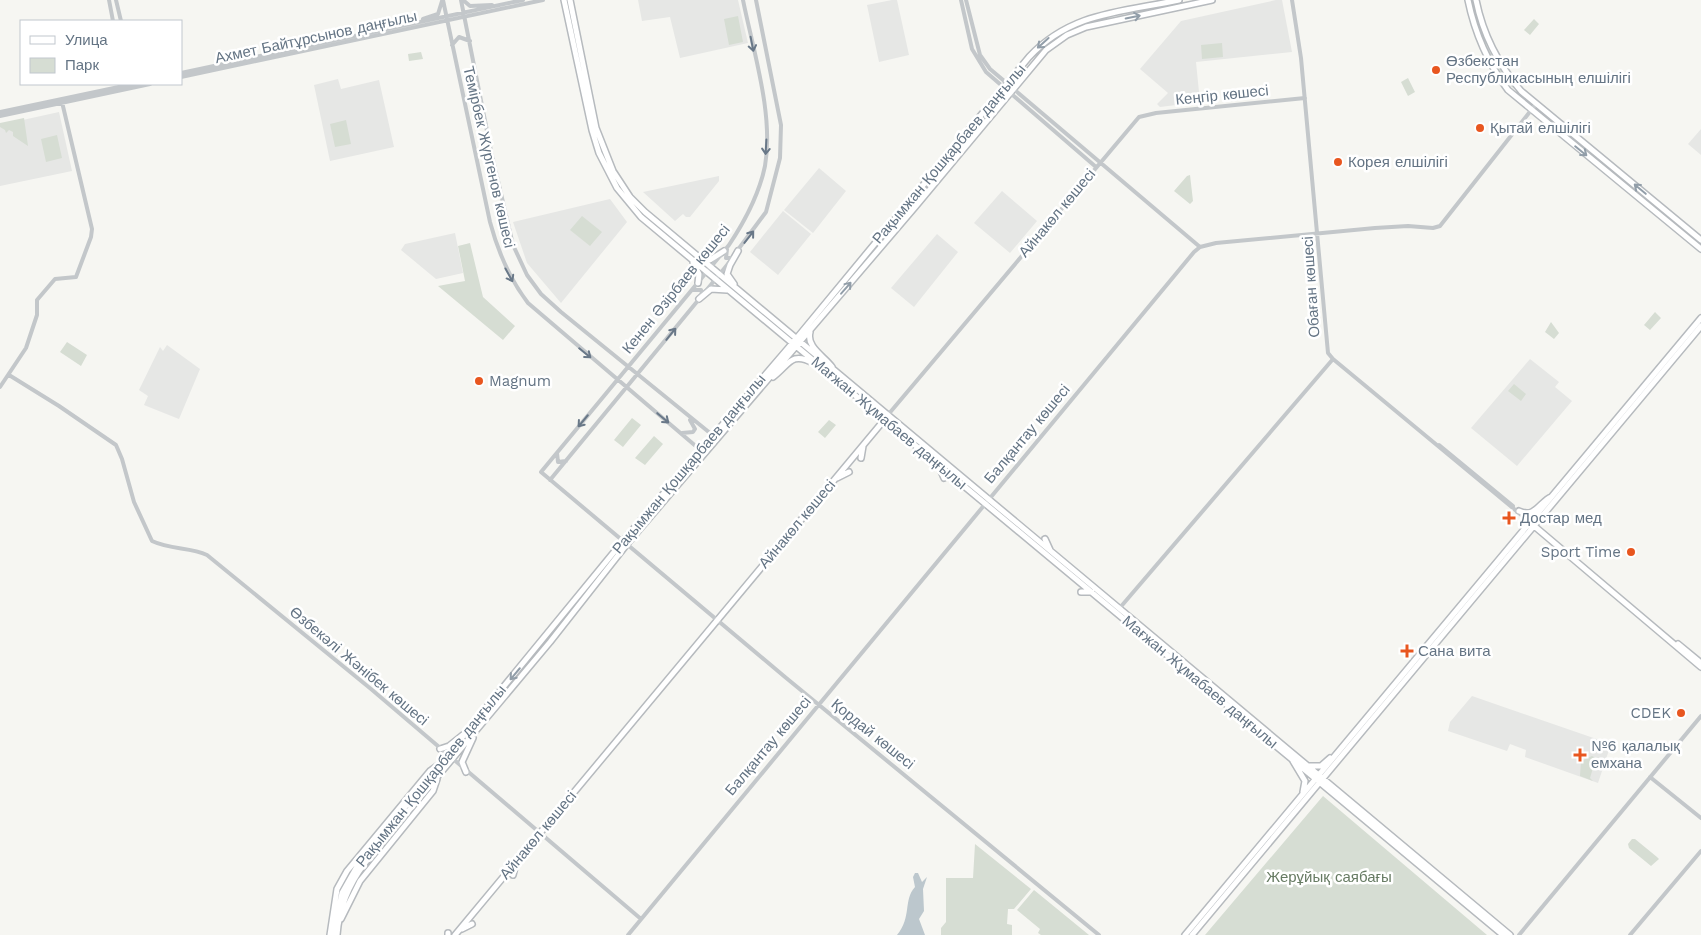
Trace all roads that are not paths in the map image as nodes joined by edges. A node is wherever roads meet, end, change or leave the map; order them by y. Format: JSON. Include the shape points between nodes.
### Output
{"nodes":[{"id":1,"x":109,"y":0,"type":"edge"},
{"id":2,"x":116,"y":0,"type":"edge"},
{"id":3,"x":442,"y":0,"type":"edge"},
{"id":4,"x":462,"y":0,"type":"edge"},
{"id":5,"x":523,"y":0,"type":"edge"},
{"id":6,"x":543,"y":0,"type":"edge"},
{"id":7,"x":564,"y":0,"type":"edge"},
{"id":8,"x":570,"y":0,"type":"edge"},
{"id":9,"x":743,"y":0,"type":"edge"},
{"id":10,"x":756,"y":0,"type":"edge"},
{"id":11,"x":961,"y":0,"type":"edge"},
{"id":12,"x":966,"y":0,"type":"edge"},
{"id":13,"x":1179,"y":0,"type":"edge"},
{"id":14,"x":1212,"y":0,"type":"edge"},
{"id":15,"x":1292,"y":0,"type":"edge"},
{"id":16,"x":1468,"y":0,"type":"edge"},
{"id":17,"x":1476,"y":0,"type":"edge"},
{"id":18,"x":499,"y":5,"type":"junction"},
{"id":19,"x":464,"y":15,"type":"junction"},
{"id":20,"x":447,"y":19,"type":"junction"},
{"id":21,"x":113,"y":20,"type":"edge"},
{"id":22,"x":121,"y":20,"type":"edge"},
{"id":23,"x":411,"y":24,"type":"junction"},
{"id":24,"x":342,"y":41,"type":"junction"},
{"id":25,"x":470,"y":41,"type":"junction"},
{"id":26,"x":452,"y":45,"type":"junction"},
{"id":27,"x":182,"y":73,"type":"edge"},
{"id":28,"x":182,"y":77,"type":"edge"},
{"id":29,"x":1005,"y":84,"type":"junction"},
{"id":30,"x":108,"y":85,"type":"edge"},
{"id":31,"x":133,"y":85,"type":"edge"},
{"id":32,"x":128,"y":86,"type":"edge"},
{"id":33,"x":104,"y":89,"type":"junction"},
{"id":34,"x":1011,"y":90,"type":"junction"},
{"id":35,"x":1522,"y":91,"type":"junction"},
{"id":36,"x":1305,"y":98,"type":"junction"},
{"id":37,"x":1516,"y":98,"type":"junction"},
{"id":38,"x":62,"y":102,"type":"junction"},
{"id":39,"x":1536,"y":104,"type":"junction"},
{"id":40,"x":1532,"y":111,"type":"junction"},
{"id":41,"x":0,"y":112,"type":"edge"},
{"id":42,"x":0,"y":116,"type":"edge"},
{"id":43,"x":1142,"y":116,"type":"joint"},
{"id":44,"x":1098,"y":165,"type":"junction"},
{"id":45,"x":1319,"y":234,"type":"junction"},
{"id":46,"x":1701,"y":240,"type":"edge"},
{"id":47,"x":729,"y":245,"type":"junction"},
{"id":48,"x":1200,"y":246,"type":"junction"},
{"id":49,"x":1701,"y":249,"type":"edge"},
{"id":50,"x":689,"y":250,"type":"junction"},
{"id":51,"x":724,"y":251,"type":"junction"},
{"id":52,"x":738,"y":251,"type":"junction"},
{"id":53,"x":733,"y":256,"type":"junction"},
{"id":54,"x":690,"y":258,"type":"junction"},
{"id":55,"x":709,"y":270,"type":"junction"},
{"id":56,"x":717,"y":277,"type":"junction"},
{"id":57,"x":698,"y":283,"type":"junction"},
{"id":58,"x":729,"y":290,"type":"junction"},
{"id":59,"x":686,"y":296,"type":"junction"},
{"id":60,"x":698,"y":299,"type":"junction"},
{"id":61,"x":748,"y":299,"type":"junction"},
{"id":62,"x":1701,"y":318,"type":"edge"},
{"id":63,"x":1701,"y":326,"type":"edge"},
{"id":64,"x":811,"y":330,"type":"junction"},
{"id":65,"x":797,"y":342,"type":"junction"},
{"id":66,"x":803,"y":348,"type":"junction"},
{"id":67,"x":1332,"y":359,"type":"junction"},
{"id":68,"x":628,"y":367,"type":"junction"},
{"id":69,"x":822,"y":368,"type":"junction"},
{"id":70,"x":834,"y":372,"type":"junction"},
{"id":71,"x":9,"y":375,"type":"junction"},
{"id":72,"x":638,"y":375,"type":"junction"},
{"id":73,"x":617,"y":380,"type":"junction"},
{"id":74,"x":764,"y":383,"type":"junction"},
{"id":75,"x":0,"y":387,"type":"edge"},
{"id":76,"x":627,"y":388,"type":"junction"},
{"id":77,"x":685,"y":414,"type":"junction"},
{"id":78,"x":886,"y":417,"type":"junction"},
{"id":79,"x":678,"y":431,"type":"junction"},
{"id":80,"x":710,"y":433,"type":"dead end"},
{"id":81,"x":1431,"y":440,"type":"junction"},
{"id":82,"x":864,"y":444,"type":"junction"},
{"id":83,"x":698,"y":448,"type":"dead end"},
{"id":84,"x":557,"y":451,"type":"junction"},
{"id":85,"x":861,"y":458,"type":"dead end"},
{"id":86,"x":567,"y":461,"type":"junction"},
{"id":87,"x":938,"y":463,"type":"junction"},
{"id":88,"x":541,"y":472,"type":"joint"},
{"id":89,"x":850,"y":472,"type":"dead end"},
{"id":90,"x":944,"y":478,"type":"dead end"},
{"id":91,"x":834,"y":479,"type":"junction"},
{"id":92,"x":550,"y":480,"type":"junction"},
{"id":93,"x":1556,"y":493,"type":"junction"},
{"id":94,"x":986,"y":501,"type":"junction"},
{"id":95,"x":1519,"y":511,"type":"junction"},
{"id":96,"x":1534,"y":524,"type":"junction"},
{"id":97,"x":1045,"y":539,"type":"dead end"},
{"id":98,"x":625,"y":543,"type":"junction"},
{"id":99,"x":1051,"y":552,"type":"junction"},
{"id":100,"x":1081,"y":592,"type":"dead end"},
{"id":101,"x":1092,"y":592,"type":"junction"},
{"id":102,"x":1118,"y":611,"type":"junction"},
{"id":103,"x":718,"y":620,"type":"junction"},
{"id":104,"x":1701,"y":662,"type":"edge"},
{"id":105,"x":1701,"y":667,"type":"edge"},
{"id":106,"x":818,"y":704,"type":"junction"},
{"id":107,"x":1701,"y":716,"type":"edge"},
{"id":108,"x":472,"y":731,"type":"junction"},
{"id":109,"x":440,"y":749,"type":"junction"},
{"id":110,"x":1338,"y":752,"type":"junction"},
{"id":111,"x":450,"y":758,"type":"junction"},
{"id":112,"x":1292,"y":759,"type":"junction"},
{"id":113,"x":1307,"y":766,"type":"junction"},
{"id":114,"x":466,"y":772,"type":"junction"},
{"id":115,"x":1650,"y":777,"type":"junction"},
{"id":116,"x":1319,"y":779,"type":"junction"},
{"id":117,"x":1301,"y":797,"type":"junction"},
{"id":118,"x":1701,"y":818,"type":"edge"},
{"id":119,"x":540,"y":833,"type":"junction"},
{"id":120,"x":1701,"y":851,"type":"edge"},
{"id":121,"x":516,"y":861,"type":"junction"},
{"id":122,"x":513,"y":875,"type":"dead end"},
{"id":123,"x":641,"y":919,"type":"junction"},
{"id":124,"x":472,"y":924,"type":"dead end"},
{"id":125,"x":459,"y":930,"type":"junction"},
{"id":126,"x":331,"y":935,"type":"edge"},
{"id":127,"x":337,"y":935,"type":"edge"},
{"id":128,"x":455,"y":935,"type":"edge"},
{"id":129,"x":628,"y":935,"type":"edge"},
{"id":130,"x":1099,"y":935,"type":"edge"},
{"id":131,"x":1185,"y":935,"type":"edge"},
{"id":132,"x":1192,"y":935,"type":"edge"},
{"id":133,"x":1504,"y":935,"type":"edge"},
{"id":134,"x":1510,"y":935,"type":"edge"},
{"id":135,"x":1519,"y":935,"type":"edge"},
{"id":136,"x":1630,"y":935,"type":"edge"}],
"edges":[{"from":1,"to":21,"type":"street"},
{"from":2,"to":22,"type":"street"},
{"from":3,"to":20,"type":"street","name":"Темірбек Жүргенов көшесі"},
{"from":3,"to":23,"type":"street","via":[[438,14]]},
{"from":4,"to":18,"type":"street","via":[[470,6]]},
{"from":4,"to":19,"type":"street","name":"Темірбек Жүргенов көшесі"},
{"from":5,"to":18,"type":"street","name":"Ахмет Байтұрсынов даңғылы"},
{"from":6,"to":19,"type":"street","name":"Ахмет Байтұрсынов даңғылы"},
{"from":7,"to":54,"type":"main road","name":"Мағжан Жұмабаев даңғылы","via":[[592,130],[606,170],[641,217]]},
{"from":8,"to":50,"type":"main road","name":"Мағжан Жұмабаев даңғылы","via":[[593,116],[613,171],[630,197]]},
{"from":9,"to":47,"type":"street","name":"Кенен Әзірбаев көшесі","one_way":true,"via":[[762,92],[765,165],[752,205]]},
{"from":52,"to":10,"type":"street","name":"Кенен Әзірбаев көшесі","one_way":true,"via":[[766,212],[780,158],[781,125],[776,89]]},
{"from":11,"to":29,"type":"street","via":[[976,58],[986,72]]},
{"from":12,"to":29,"type":"street","via":[[980,56]]},
{"from":13,"to":29,"type":"main road","name":"Рақымжан Қошқарбаев даңғылы","one_way":true,"via":[[1082,20],[1060,30],[1040,45]]},
{"from":34,"to":14,"type":"main road","name":"Рақымжан Қошқарбаев даңғылы","one_way":true,"via":[[1046,50],[1076,30]]},
{"from":15,"to":36,"type":"street","name":"Обаған көшесі"},
{"from":16,"to":37,"type":"main road","via":[[1474,29],[1489,64]]},
{"from":17,"to":35,"type":"main road","via":[[1488,41],[1504,70]]},
{"from":18,"to":19,"type":"street","name":"Ахмет Байтұрсынов даңғылы"},
{"from":19,"to":20,"type":"street","name":"Ахмет Байтұрсынов даңғылы"},
{"from":19,"to":25,"type":"street","name":"Темірбек Жүргенов көшесі"},
{"from":20,"to":23,"type":"street","name":"Ахмет Байтұрсынов даңғылы"},
{"from":20,"to":24,"type":"street","name":"Ахмет Байтұрсынов даңғылы"},
{"from":20,"to":26,"type":"street","name":"Темірбек Жүргенов көшесі"},
{"from":23,"to":24,"type":"street","name":"Ахмет Байтұрсынов даңғылы"},
{"from":24,"to":27,"type":"street","name":"Ахмет Байтұрсынов даңғылы"},
{"from":24,"to":28,"type":"street","name":"Ахмет Байтұрсынов даңғылы"},
{"from":25,"to":26,"type":"street","via":[[459,37]]},
{"from":25,"to":68,"type":"street","name":"Темірбек Жүргенов көшесі","via":[[491,152],[519,261],[542,294]]},
{"from":26,"to":73,"type":"street","name":"Темірбек Жүргенов көшесі","one_way":true,"via":[[486,206],[505,268],[528,303]]},
{"from":29,"to":34,"type":"street"},
{"from":29,"to":65,"type":"main road","name":"Рақымжан Қошқарбаев даңғылы"},
{"from":30,"to":33,"type":"street"},
{"from":31,"to":32,"type":"street"},
{"from":32,"to":33,"type":"street"},
{"from":32,"to":38,"type":"street"},
{"from":33,"to":41,"type":"street"},
{"from":34,"to":44,"type":"street"},
{"from":64,"to":34,"type":"main road","name":"Рақымжан Қошқарбаев даңғылы","one_way":true},
{"from":35,"to":37,"type":"main road"},
{"from":35,"to":39,"type":"main road"},
{"from":36,"to":43,"type":"street","name":"Кеңгір көшесі"},
{"from":36,"to":45,"type":"street","name":"Обаған көшесі"},
{"from":37,"to":40,"type":"main road"},
{"from":38,"to":42,"type":"street"},
{"from":38,"to":71,"type":"street","via":[[92,231],[76,277],[55,279],[37,300],[37,315],[26,348]]},
{"from":39,"to":40,"type":"street"},
{"from":46,"to":39,"type":"main road","one_way":true},
{"from":40,"to":45,"type":"street","via":[[1440,226],[1400,226]]},
{"from":40,"to":49,"type":"main road","one_way":true},
{"from":43,"to":44,"type":"street","name":"Айнакөл көшесі"},
{"from":44,"to":48,"type":"street"},
{"from":44,"to":78,"type":"street","name":"Айнакөл көшесі"},
{"from":45,"to":48,"type":"street"},
{"from":45,"to":67,"type":"street","name":"Обаған көшесі","via":[[1326,348]]},
{"from":47,"to":51,"type":"street","name":"Кенен Әзірбаев көшесі"},
{"from":47,"to":53,"type":"street","via":[[725,257]]},
{"from":48,"to":94,"type":"street","name":"Балқантау көшесі"},
{"from":50,"to":51,"type":"main road","via":[[710,260]]},
{"from":50,"to":55,"type":"main road","name":"Мағжан Жұмабаев даңғылы"},
{"from":51,"to":55,"type":"street","name":"Кенен Әзірбаев көшесі"},
{"from":52,"to":53,"type":"street","name":"Кенен Әзірбаев көшесі"},
{"from":52,"to":61,"type":"main road","via":[[727,274]]},
{"from":53,"to":56,"type":"street","name":"Кенен Әзірбаев көшесі"},
{"from":54,"to":55,"type":"main road","name":"Мағжан Жұмабаев даңғылы"},
{"from":54,"to":57,"type":"main road","via":[[699,274]]},
{"from":55,"to":56,"type":"main road","name":"Мағжан Жұмабаев даңғылы"},
{"from":55,"to":57,"type":"street","name":"Кенен Әзірбаев көшесі"},
{"from":56,"to":58,"type":"main road","name":"Мағжан Жұмабаев даңғылы"},
{"from":56,"to":60,"type":"street","name":"Кенен Әзірбаев көшесі"},
{"from":56,"to":61,"type":"main road","name":"Мағжан Жұмабаев даңғылы"},
{"from":57,"to":59,"type":"street","name":"Кенен Әзірбаев көшесі"},
{"from":58,"to":60,"type":"main road","via":[[711,289]]},
{"from":58,"to":65,"type":"main road","name":"Мағжан Жұмабаев даңғылы"},
{"from":59,"to":60,"type":"street","via":[[698,288],[702,293]]},
{"from":59,"to":68,"type":"street","name":"Кенен Әзірбаев көшесі"},
{"from":72,"to":60,"type":"street","name":"Кенен Әзірбаев көшесі","one_way":true},
{"from":61,"to":65,"type":"main road","name":"Мағжан Жұмабаев даңғылы"},
{"from":62,"to":93,"type":"main road"},
{"from":63,"to":96,"type":"main road"},
{"from":64,"to":65,"type":"main road","name":"Рақымжан Қошқарбаев даңғылы"},
{"from":64,"to":70,"type":"main road","via":[[808,338],[812,346]]},
{"from":65,"to":66,"type":"main road","name":"Мағжан Жұмабаев даңғылы"},
{"from":65,"to":74,"type":"main road","name":"Рақымжан Қошқарбаев даңғылы"},
{"from":65,"to":98,"type":"main road","name":"Рақымжан Қошқарбаев даңғылы"},
{"from":66,"to":69,"type":"main road","name":"Мағжан Жұмабаев даңғылы"},
{"from":66,"to":70,"type":"main road","name":"Мағжан Жұмабаев даңғылы"},
{"from":67,"to":81,"type":"street"},
{"from":67,"to":102,"type":"street"},
{"from":68,"to":72,"type":"street","name":"Темірбек Жүргенов көшесі"},
{"from":68,"to":73,"type":"street","name":"Кенен Әзірбаев көшесі"},
{"from":69,"to":74,"type":"main road","via":[[803,358],[795,358]]},
{"from":69,"to":78,"type":"main road","name":"Мағжан Жұмабаев даңғылы"},
{"from":70,"to":78,"type":"main road","name":"Мағжан Жұмабаев даңғылы"},
{"from":71,"to":75,"type":"street"},
{"from":71,"to":109,"type":"street","name":"Өзбекәлі Жәнібек көшесі","via":[[116,445],[134,502],[152,541],[168,548],[207,555]]},
{"from":72,"to":76,"type":"street","name":"Кенен Әзірбаев көшесі"},
{"from":72,"to":77,"type":"street","name":"Темірбек Жүргенов көшесі"},
{"from":73,"to":76,"type":"street","name":"Темірбек Жүргенов көшесі"},
{"from":73,"to":84,"type":"street","name":"Кенен Әзірбаев көшесі","one_way":true},
{"from":74,"to":98,"type":"main road","name":"Рақымжан Қошқарбаев даңғылы"},
{"from":76,"to":79,"type":"street","name":"Темірбек Жүргенов көшесі","one_way":true},
{"from":76,"to":86,"type":"street","name":"Кенен Әзірбаев көшесі"},
{"from":77,"to":79,"type":"street","via":[[695,429],[689,434]]},
{"from":77,"to":80,"type":"street","name":"Темірбек Жүргенов көшесі"},
{"from":78,"to":82,"type":"main road","name":"Айнакөл көшесі"},
{"from":78,"to":87,"type":"main road","name":"Мағжан Жұмабаев даңғылы"},
{"from":78,"to":94,"type":"main road","name":"Мағжан Жұмабаев даңғылы"},
{"from":79,"to":83,"type":"street","name":"Темірбек Жүргенов көшесі"},
{"from":81,"to":95,"type":"street"},
{"from":81,"to":96,"type":"street"},
{"from":82,"to":85,"type":"main road"},
{"from":82,"to":91,"type":"main road","name":"Айнакөл көшесі"},
{"from":84,"to":86,"type":"street","via":[[558,462]]},
{"from":84,"to":88,"type":"street","name":"Кенен Әзірбаев көшесі"},
{"from":86,"to":92,"type":"street","name":"Кенен Әзірбаев көшесі"},
{"from":87,"to":90,"type":"main road"},
{"from":87,"to":94,"type":"main road","name":"Мағжан Жұмабаев даңғылы"},
{"from":88,"to":92,"type":"street","name":"Қордай көшесі"},
{"from":89,"to":91,"type":"main road"},
{"from":91,"to":103,"type":"main road","name":"Айнакөл көшесі"},
{"from":92,"to":98,"type":"street","name":"Қордай көшесі"},
{"from":93,"to":95,"type":"main road","via":[[1532,513]]},
{"from":93,"to":96,"type":"main road"},
{"from":94,"to":99,"type":"main road","name":"Мағжан Жұмабаев даңғылы"},
{"from":94,"to":101,"type":"main road","name":"Мағжан Жұмабаев даңғылы"},
{"from":94,"to":106,"type":"street","name":"Балқантау көшесі"},
{"from":95,"to":96,"type":"street"},
{"from":96,"to":104,"type":"main road"},
{"from":96,"to":105,"type":"main road"},
{"from":96,"to":110,"type":"main road"},
{"from":96,"to":116,"type":"main road"},
{"from":97,"to":99,"type":"main road"},
{"from":98,"to":103,"type":"street","name":"Қордай көшесі"},
{"from":98,"to":108,"type":"main road","name":"Рақымжан Қошқарбаев даңғылы"},
{"from":99,"to":102,"type":"main road","name":"Мағжан Жұмабаев даңғылы"},
{"from":100,"to":101,"type":"main road"},
{"from":101,"to":102,"type":"main road","name":"Мағжан Жұмабаев даңғылы"},
{"from":102,"to":112,"type":"main road","name":"Мағжан Жұмабаев даңғылы"},
{"from":102,"to":113,"type":"main road","name":"Мағжан Жұмабаев даңғылы"},
{"from":103,"to":106,"type":"street","name":"Қордай көшесі"},
{"from":103,"to":119,"type":"main road","name":"Айнакөл көшесі"},
{"from":106,"to":123,"type":"street","name":"Балқантау көшесі"},
{"from":106,"to":130,"type":"street","name":"Қордай көшесі"},
{"from":107,"to":115,"type":"street"},
{"from":108,"to":109,"type":"main road"},
{"from":108,"to":111,"type":"main road","name":"Рақымжан Қошқарбаев даңғылы"},
{"from":108,"to":114,"type":"main road","via":[[463,761]]},
{"from":109,"to":111,"type":"street","name":"Өзбекәлі Жәнібек көшесі"},
{"from":110,"to":113,"type":"main road","via":[[1321,766]]},
{"from":110,"to":116,"type":"main road"},
{"from":111,"to":114,"type":"street","name":"Өзбекәлі Жәнібек көшесі"},
{"from":111,"to":126,"type":"main road","name":"Рақымжан Қошқарбаев даңғылы","via":[[351,874],[338,903]]},
{"from":111,"to":127,"type":"main road","name":"Рақымжан Қошқарбаев даңғылы","via":[[360,870],[344,901]]},
{"from":112,"to":116,"type":"main road","name":"Мағжан Жұмабаев даңғылы"},
{"from":112,"to":117,"type":"main road","via":[[1305,781]]},
{"from":113,"to":116,"type":"main road","name":"Мағжан Жұмабаев даңғылы"},
{"from":114,"to":119,"type":"street","name":"Өзбекәлі Жәнібек көшесі"},
{"from":115,"to":118,"type":"street"},
{"from":115,"to":135,"type":"street"},
{"from":116,"to":117,"type":"main road"},
{"from":116,"to":132,"type":"main road"},
{"from":116,"to":133,"type":"main road","name":"Мағжан Жұмабаев даңғылы"},
{"from":116,"to":134,"type":"main road","name":"Мағжан Жұмабаев даңғылы"},
{"from":117,"to":131,"type":"main road"},
{"from":119,"to":121,"type":"main road","name":"Айнакөл көшесі"},
{"from":119,"to":123,"type":"street","name":"Өзбекәлі Жәнібек көшесі"},
{"from":120,"to":136,"type":"street"},
{"from":121,"to":122,"type":"main road"},
{"from":121,"to":125,"type":"main road","name":"Айнакөл көшесі"},
{"from":123,"to":129,"type":"street","name":"Балқантау көшесі"},
{"from":124,"to":125,"type":"main road"},
{"from":125,"to":128,"type":"main road","name":"Айнакөл көшесі"}]}
